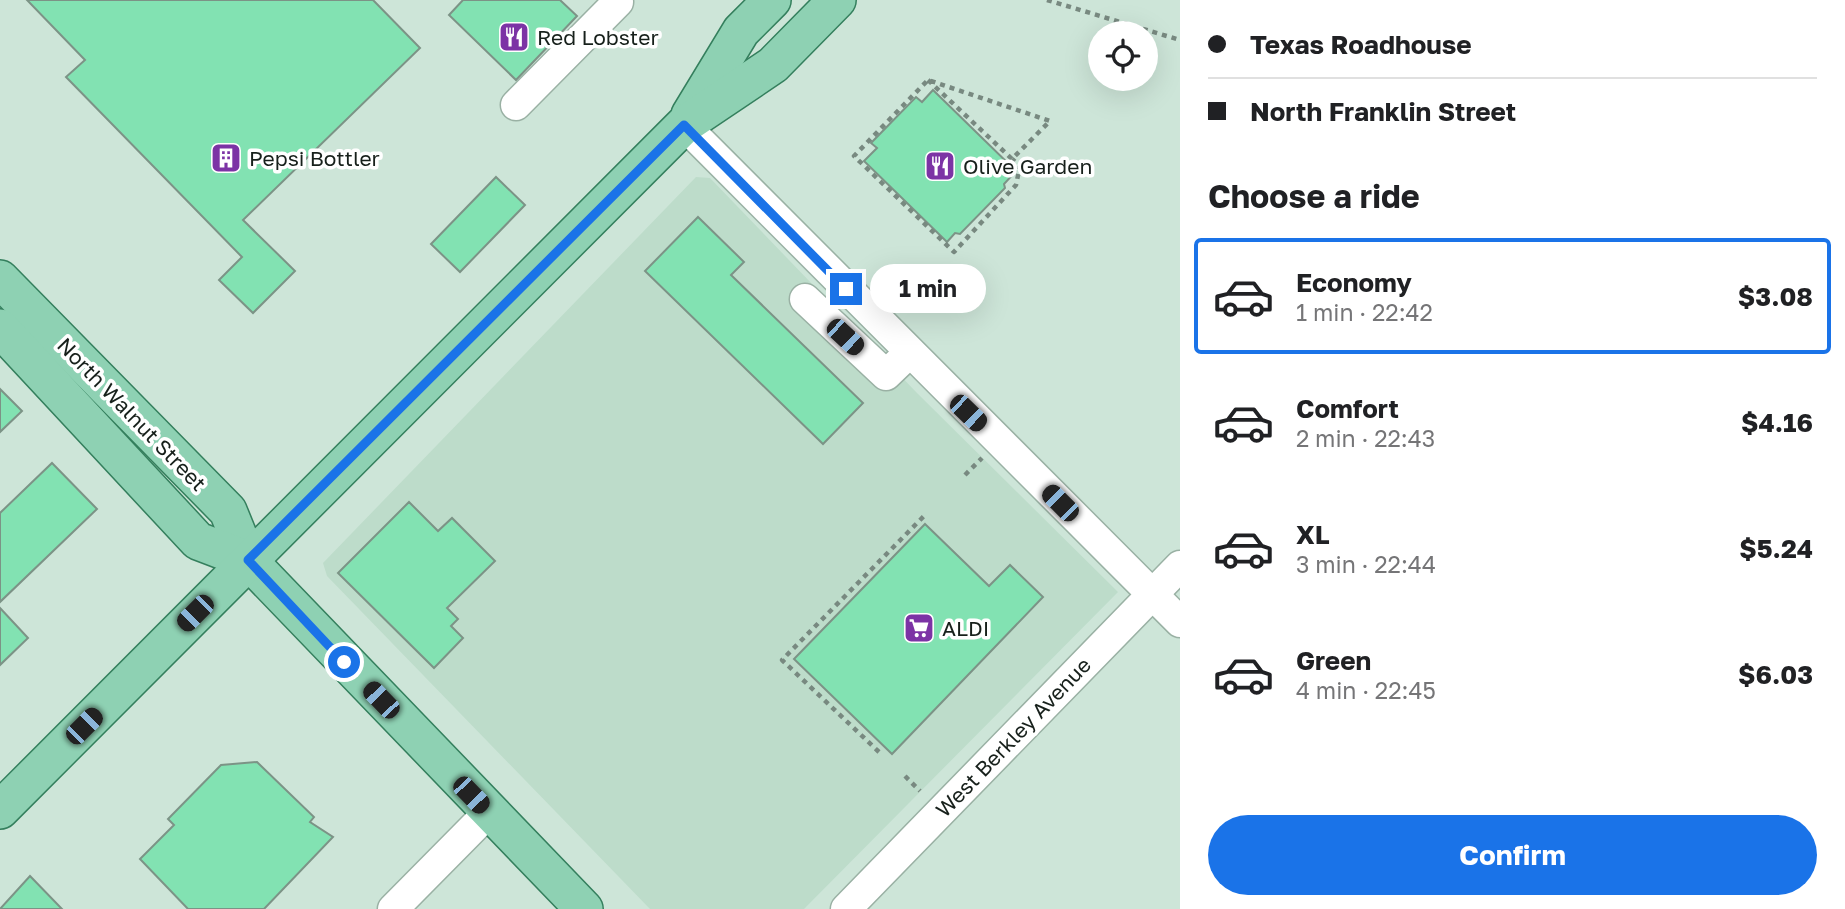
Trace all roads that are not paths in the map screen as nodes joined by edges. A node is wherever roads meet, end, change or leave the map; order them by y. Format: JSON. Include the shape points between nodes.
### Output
{"nodes":[{"id":1,"x":772,"y":0,"type":"edge"},
{"id":2,"x":837,"y":0,"type":"edge"},
{"id":3,"x":618,"y":2,"type":"edge"},
{"id":4,"x":516,"y":105,"type":"dead end"},
{"id":5,"x":684,"y":125,"type":"junction"},
{"id":6,"x":0,"y":279,"type":"edge"},
{"id":7,"x":805,"y":299,"type":"dead end"},
{"id":8,"x":0,"y":328,"type":"edge"},
{"id":9,"x":908,"y":353,"type":"junction"},
{"id":10,"x":248,"y":560,"type":"junction"},
{"id":11,"x":1180,"y":566,"type":"edge"},
{"id":12,"x":1153,"y":594,"type":"junction"},
{"id":13,"x":1180,"y":622,"type":"edge"},
{"id":14,"x":0,"y":810,"type":"edge"},
{"id":15,"x":488,"y":813,"type":"junction"},
{"id":16,"x":393,"y":909,"type":"edge"},
{"id":17,"x":584,"y":909,"type":"edge"},
{"id":18,"x":846,"y":909,"type":"edge"}],
"edges":[{"from":1,"to":5,"type":"main road","via":[[741,31]]},
{"from":2,"to":5,"type":"main road","via":[[773,65]]},
{"from":3,"to":4,"type":"street"},
{"from":5,"to":9,"type":"street"},
{"from":5,"to":10,"type":"main road"},
{"from":6,"to":10,"type":"main road","name":"North Walnut Street","via":[[228,511]]},
{"from":7,"to":9,"type":"street","via":[[886,375]]},
{"from":8,"to":10,"type":"main road","name":"North Walnut Street","via":[[198,541]]},
{"from":9,"to":12,"type":"street"},
{"from":10,"to":14,"type":"main road"},
{"from":10,"to":15,"type":"main road","name":"North Walnut Street"},
{"from":11,"to":12,"type":"street","name":"West Berkley Avenue"},
{"from":12,"to":13,"type":"street"},
{"from":12,"to":18,"type":"street","name":"West Berkley Avenue"},
{"from":15,"to":16,"type":"street"},
{"from":15,"to":17,"type":"main road","name":"North Walnut Street"}]}
